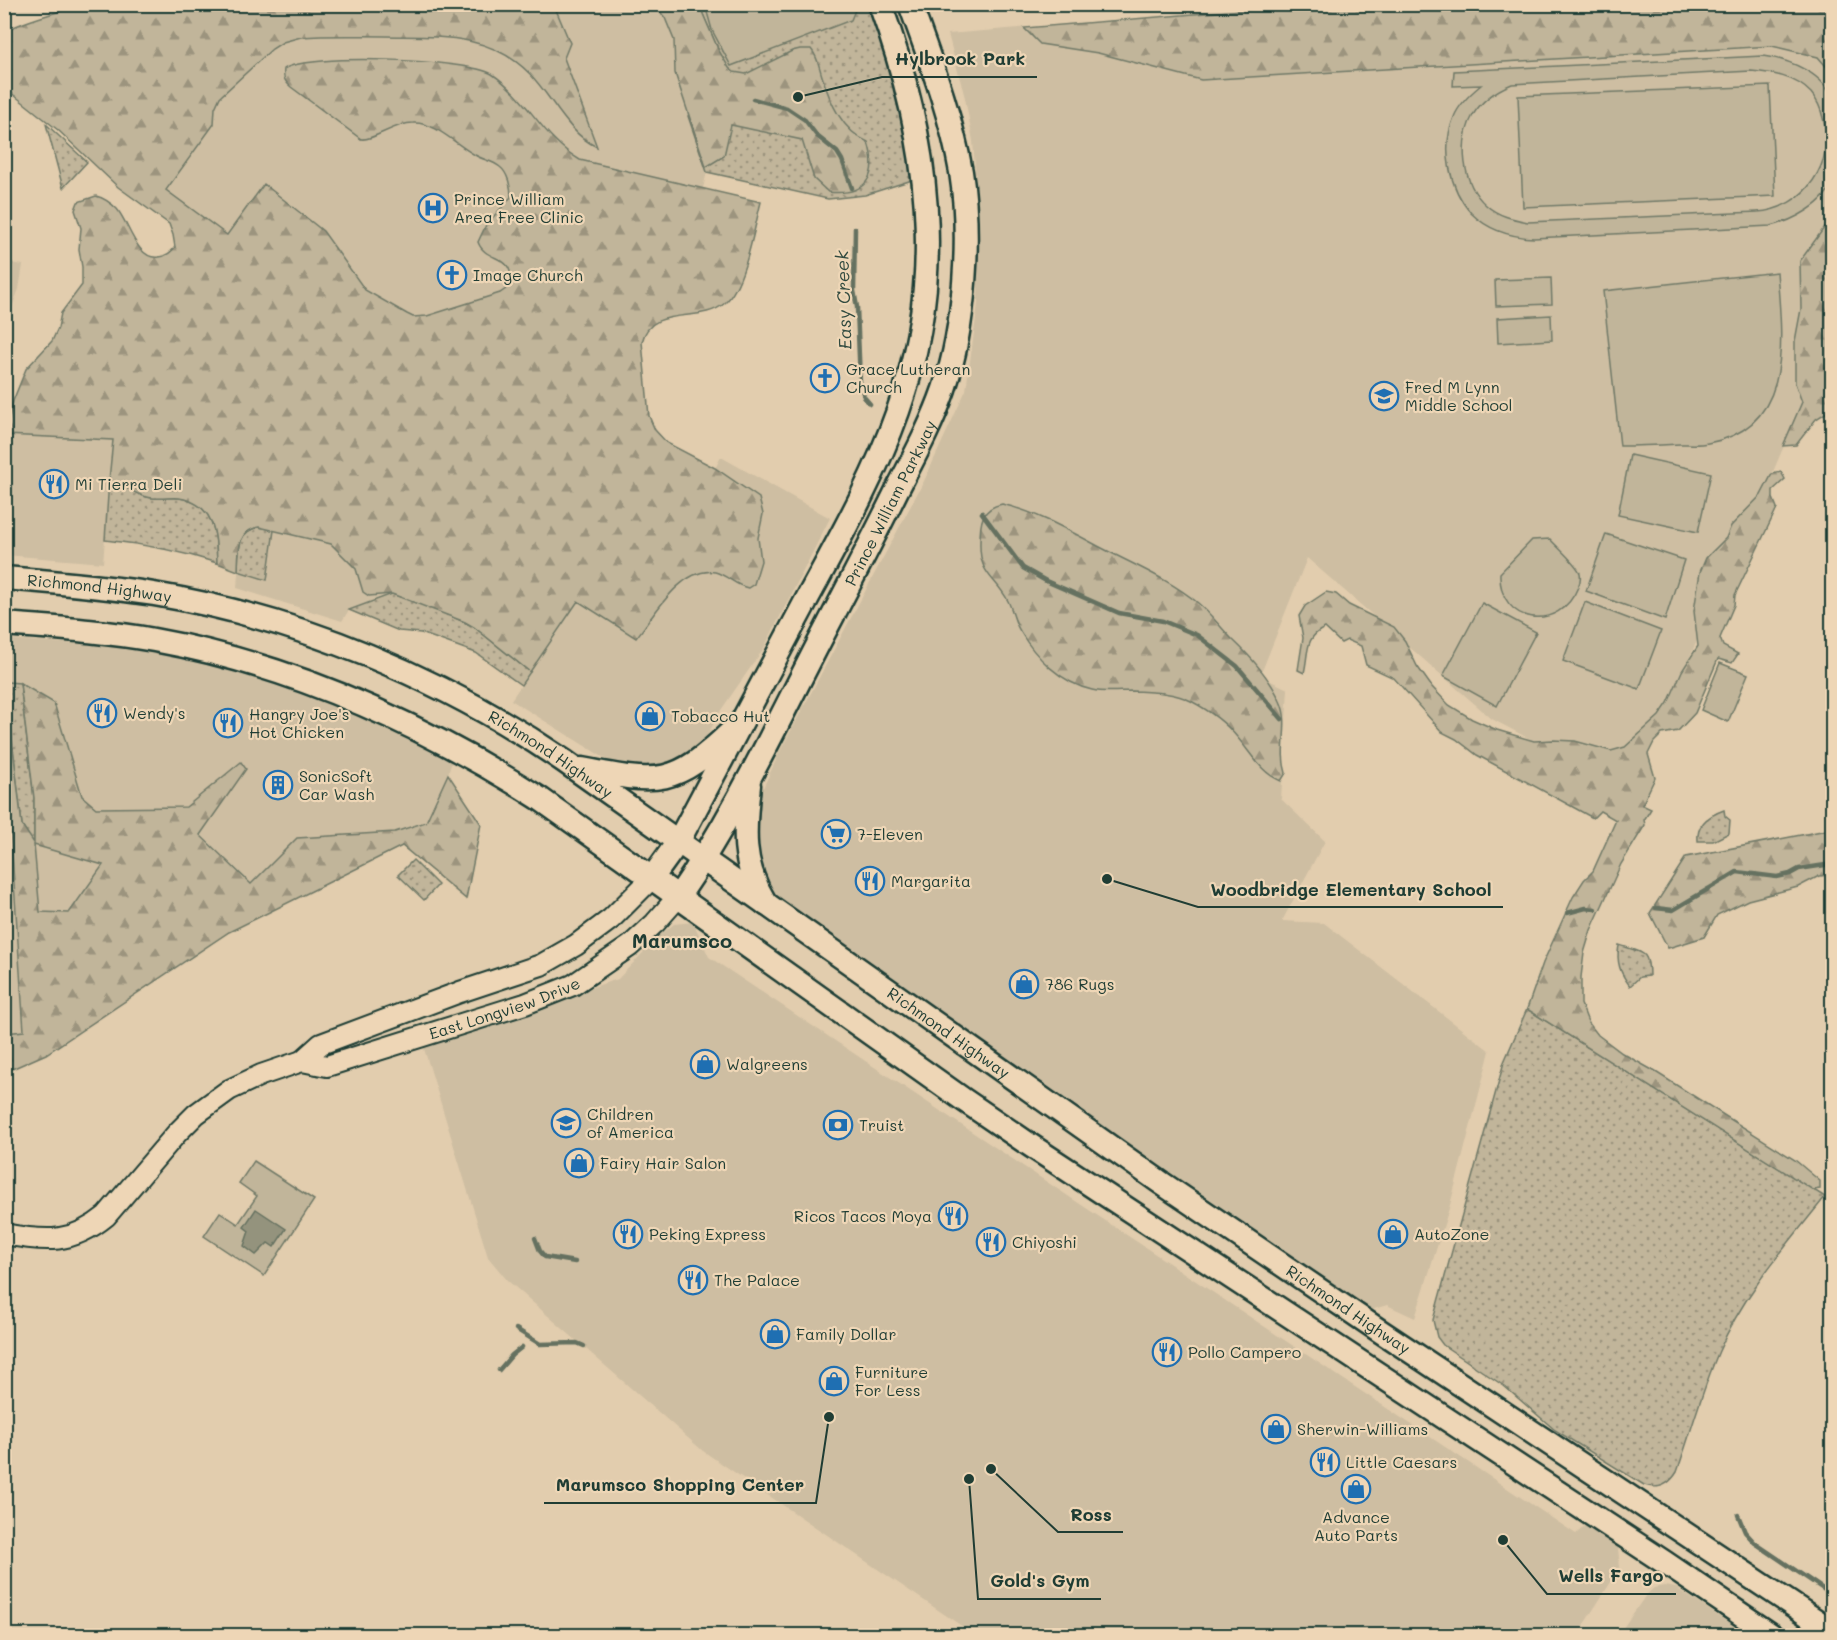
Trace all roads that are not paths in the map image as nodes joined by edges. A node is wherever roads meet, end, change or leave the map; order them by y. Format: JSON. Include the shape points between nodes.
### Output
{"nodes":[{"id":1,"x":880,"y":4,"type":"edge"},
{"id":2,"x":910,"y":4,"type":"edge"},
{"id":3,"x":904,"y":395,"type":"junction"},
{"id":4,"x":938,"y":407,"type":"junction"},
{"id":5,"x":4,"y":578,"type":"edge"},
{"id":6,"x":4,"y":624,"type":"edge"},
{"id":7,"x":745,"y":719,"type":"junction"},
{"id":8,"x":573,"y":768,"type":"junction"},
{"id":9,"x":751,"y":773,"type":"junction"},
{"id":10,"x":678,"y":842,"type":"junction"},
{"id":11,"x":703,"y":860,"type":"junction"},
{"id":12,"x":652,"y":878,"type":"junction"},
{"id":13,"x":678,"y":897,"type":"junction"},
{"id":14,"x":769,"y":907,"type":"junction"},
{"id":15,"x":604,"y":924,"type":"junction"},
{"id":16,"x":528,"y":970,"type":"junction"},
{"id":17,"x":573,"y":986,"type":"junction"},
{"id":18,"x":471,"y":1021,"type":"junction"},
{"id":19,"x":302,"y":1061,"type":"junction"},
{"id":20,"x":4,"y":1234,"type":"edge"},
{"id":21,"x":1833,"y":1631,"type":"edge"},
{"id":22,"x":1773,"y":1635,"type":"edge"}],
"edges":[{"from":1,"to":3,"type":"main road","name":"Prince William Parkway","via":[[911,111],[923,174],[928,234],[920,328]]},
{"from":2,"to":4,"type":"main road","name":"Prince William Parkway","via":[[952,127],[966,225],[960,315]]},
{"from":3,"to":4,"type":"main road"},
{"from":3,"to":7,"type":"main road","name":"Prince William Parkway","via":[[855,508]]},
{"from":4,"to":9,"type":"main road","name":"Prince William Parkway"},
{"from":5,"to":8,"type":"main road","name":"Richmond Highway","via":[[155,594],[298,630],[376,659],[445,691],[519,732]]},
{"from":6,"to":12,"type":"main road","via":[[118,634],[177,644],[270,669],[362,702],[490,767]]},
{"from":7,"to":8,"type":"main road","via":[[687,768],[669,776],[635,779]]},
{"from":7,"to":10,"type":"main road","name":"Prince William Parkway"},
{"from":8,"to":10,"type":"main road","name":"Richmond Highway"},
{"from":9,"to":11,"type":"main road","name":"Prince William Parkway"},
{"from":9,"to":14,"type":"main road","via":[[746,853],[753,878]]},
{"from":10,"to":11,"type":"main road","name":"Richmond Highway"},
{"from":10,"to":12,"type":"main road","name":"Prince William Parkway"},
{"from":11,"to":13,"type":"main road","name":"Prince William Parkway"},
{"from":11,"to":14,"type":"main road","name":"Richmond Highway"},
{"from":12,"to":13,"type":"main road"},
{"from":12,"to":15,"type":"street","name":"East Longview Drive"},
{"from":13,"to":17,"type":"street","name":"East Longview Drive","via":[[630,946]]},
{"from":13,"to":22,"type":"main road","via":[[1021,1139]]},
{"from":14,"to":21,"type":"main road","name":"Richmond Highway","via":[[1160,1182]]},
{"from":15,"to":16,"type":"street","name":"East Longview Drive","via":[[561,954]]},
{"from":15,"to":17,"type":"street","via":[[570,959]]},
{"from":16,"to":18,"type":"street","via":[[478,997],[472,1006]]},
{"from":16,"to":19,"type":"street","name":"East Longview Drive","via":[[321,1044]]},
{"from":17,"to":18,"type":"street","name":"East Longview Drive"},
{"from":18,"to":19,"type":"street","name":"East Longview Drive","via":[[327,1066]]},
{"from":19,"to":20,"type":"street","name":"East Longview Drive","via":[[241,1083],[196,1114],[93,1227],[61,1239]]}]}
